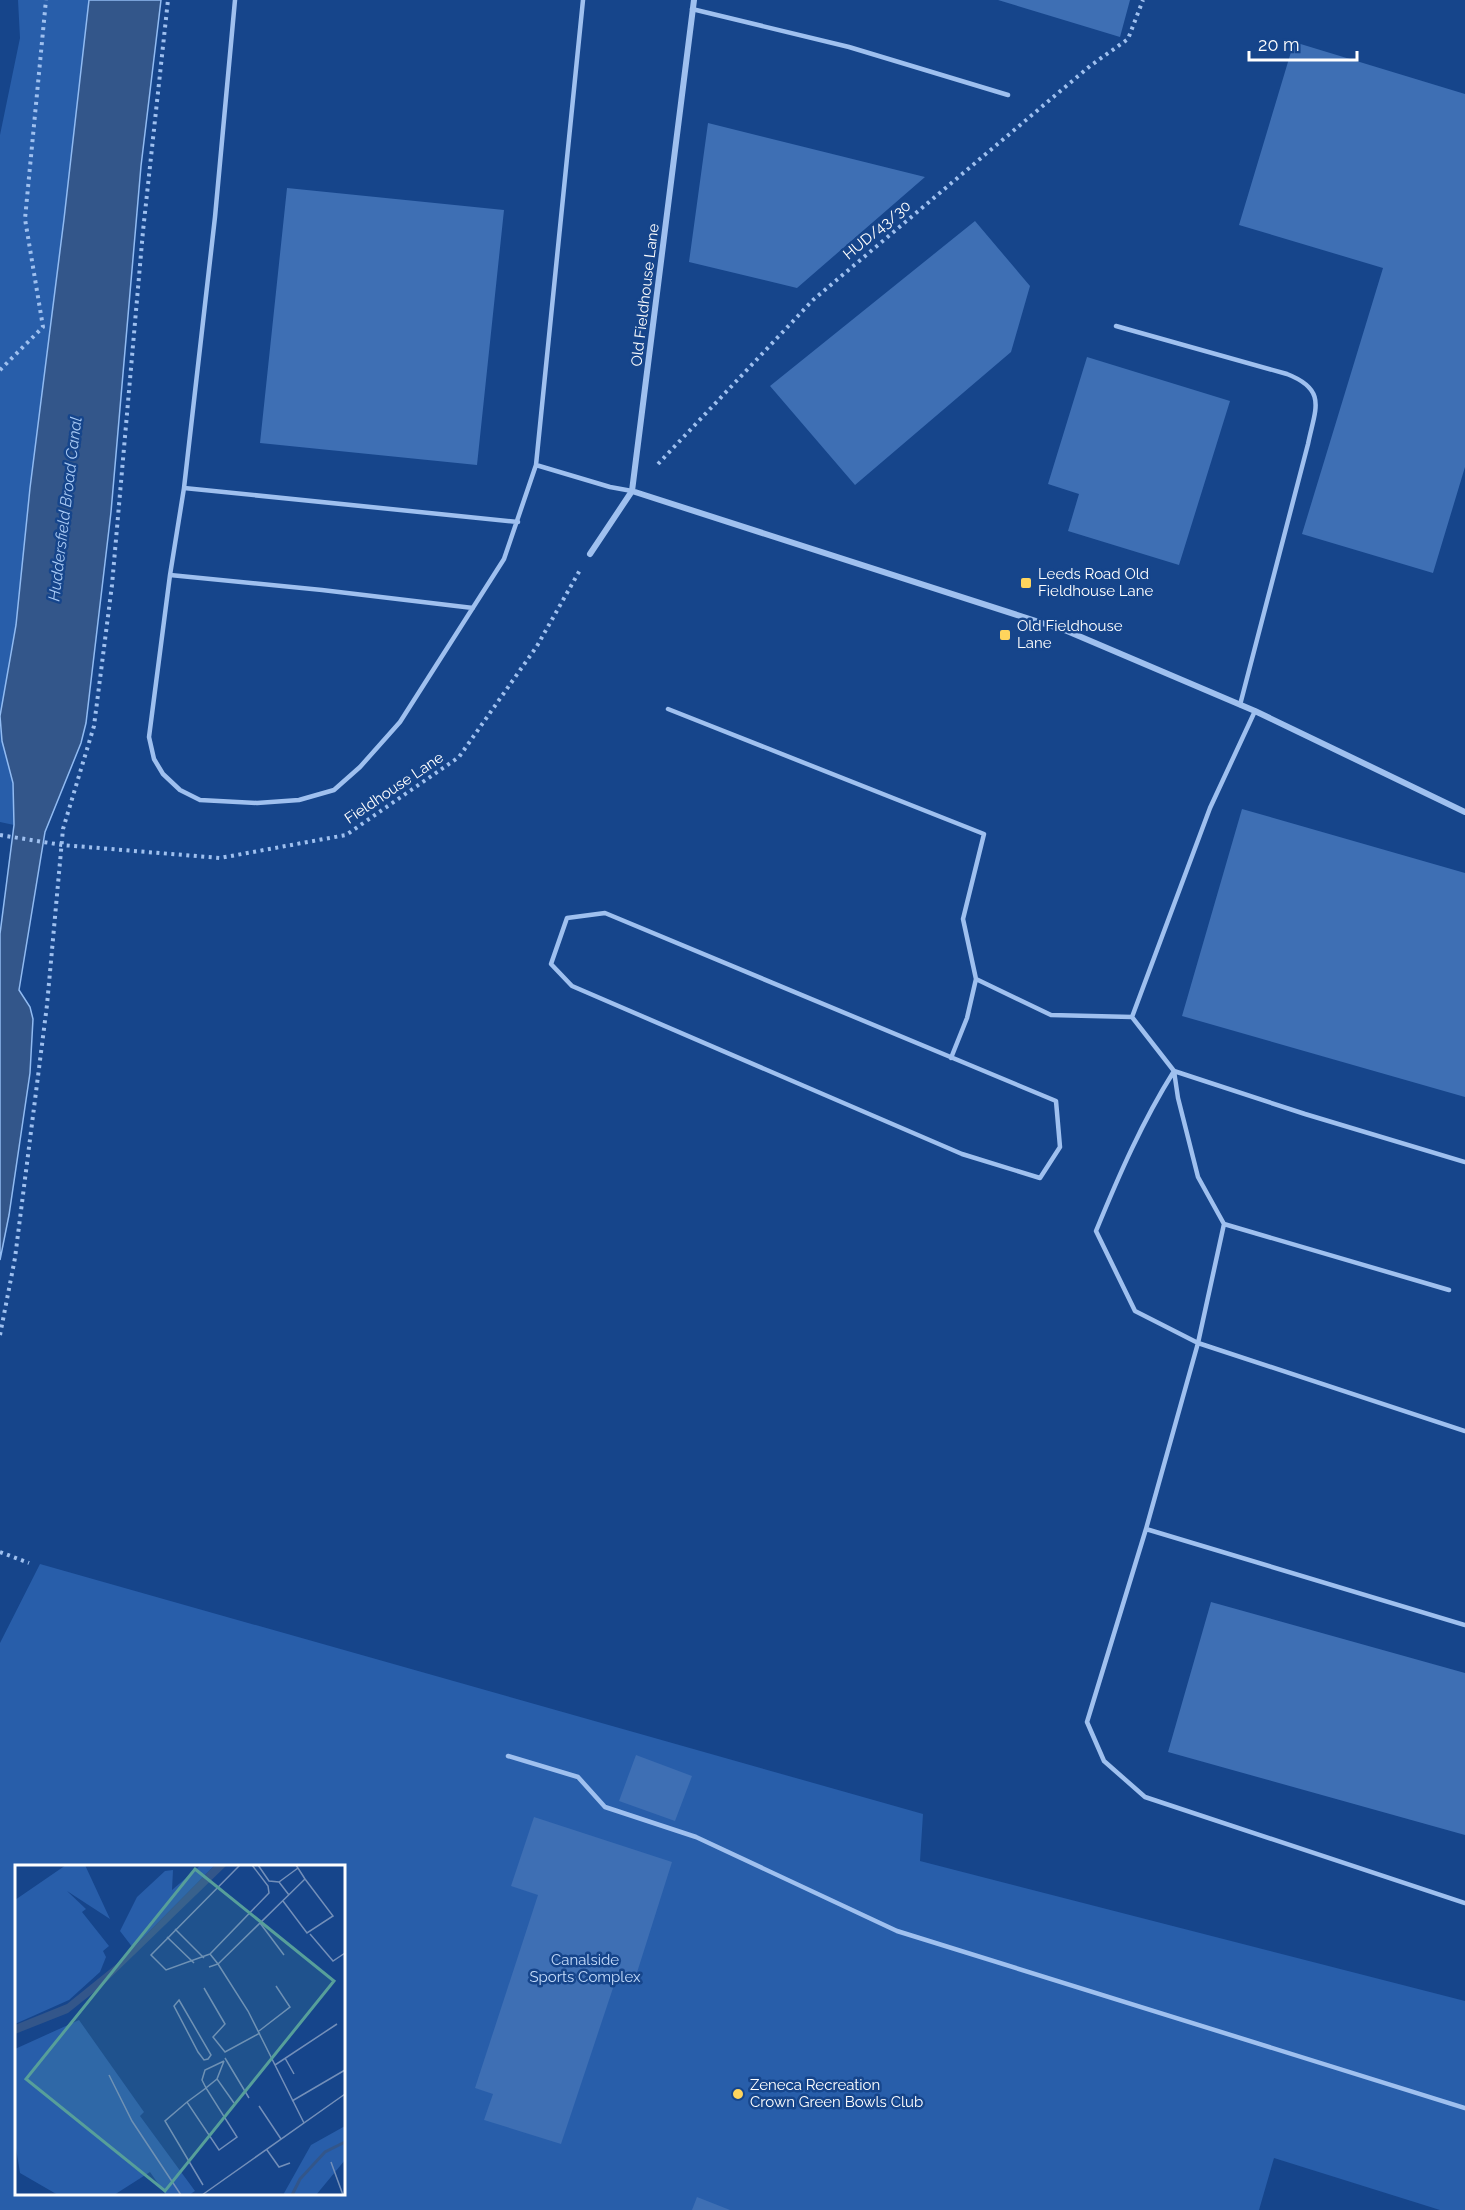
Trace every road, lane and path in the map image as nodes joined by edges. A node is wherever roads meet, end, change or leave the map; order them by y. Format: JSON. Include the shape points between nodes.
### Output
{"nodes":[{"id":1,"x":46,"y":0,"type":"edge"},
{"id":2,"x":168,"y":0,"type":"edge"},
{"id":3,"x":235,"y":0,"type":"edge"},
{"id":4,"x":583,"y":0,"type":"edge"},
{"id":5,"x":694,"y":0,"type":"edge"},
{"id":6,"x":1143,"y":0,"type":"edge"},
{"id":7,"x":692,"y":9,"type":"junction"},
{"id":8,"x":1008,"y":95,"type":"dead end"},
{"id":9,"x":1116,"y":326,"type":"dead end"},
{"id":10,"x":0,"y":370,"type":"edge"},
{"id":11,"x":536,"y":465,"type":"junction"},
{"id":12,"x":184,"y":488,"type":"junction"},
{"id":13,"x":632,"y":491,"type":"junction"},
{"id":14,"x":518,"y":522,"type":"junction"},
{"id":15,"x":590,"y":554,"type":"joint"},
{"id":16,"x":170,"y":575,"type":"junction"},
{"id":17,"x":473,"y":608,"type":"junction"},
{"id":18,"x":1240,"y":705,"type":"junction"},
{"id":19,"x":668,"y":709,"type":"dead end"},
{"id":20,"x":1255,"y":711,"type":"junction"},
{"id":21,"x":1465,"y":812,"type":"edge"},
{"id":22,"x":2,"y":835,"type":"edge"},
{"id":23,"x":62,"y":845,"type":"junction"},
{"id":24,"x":976,"y":979,"type":"junction"},
{"id":25,"x":1132,"y":1017,"type":"junction"},
{"id":26,"x":951,"y":1058,"type":"junction"},
{"id":27,"x":1174,"y":1071,"type":"junction"},
{"id":28,"x":1465,"y":1162,"type":"edge"},
{"id":29,"x":1224,"y":1224,"type":"junction"},
{"id":30,"x":1449,"y":1290,"type":"dead end"},
{"id":31,"x":0,"y":1335,"type":"edge"},
{"id":32,"x":1198,"y":1343,"type":"junction"},
{"id":33,"x":1465,"y":1431,"type":"edge"},
{"id":34,"x":1146,"y":1529,"type":"junction"},
{"id":35,"x":0,"y":1552,"type":"edge"},
{"id":36,"x":29,"y":1563,"type":"dead end"},
{"id":37,"x":1465,"y":1625,"type":"edge"},
{"id":38,"x":508,"y":1756,"type":"dead end"},
{"id":39,"x":1465,"y":1903,"type":"edge"},
{"id":40,"x":1465,"y":2108,"type":"edge"}],
"edges":[{"from":1,"to":10,"type":"path","via":[[25,219],[43,327]]},
{"from":2,"to":23,"type":"path","via":[[104,656],[94,726],[63,829]]},
{"from":3,"to":12,"type":"lane"},
{"from":4,"to":11,"type":"lane"},
{"from":5,"to":7,"type":"street","name":"Old Fieldhouse Lane"},
{"from":6,"to":13,"type":"path","name":"HUD/43/30","via":[[1128,39],[1090,66],[813,300]]},
{"from":7,"to":8,"type":"lane","via":[[849,47]]},
{"from":7,"to":13,"type":"street","name":"Old Fieldhouse Lane"},
{"from":9,"to":18,"type":"lane","via":[[1287,374],[1300,379],[1315,393],[1308,444]]},
{"from":11,"to":13,"type":"lane"},
{"from":11,"to":14,"type":"lane"},
{"from":12,"to":14,"type":"lane"},
{"from":12,"to":16,"type":"lane"},
{"from":13,"to":15,"type":"street"},
{"from":13,"to":18,"type":"street","via":[[1067,631]]},
{"from":14,"to":17,"type":"lane","via":[[504,559]]},
{"from":15,"to":23,"type":"path","name":"Fieldhouse Lane","via":[[537,646],[459,757],[346,835],[220,858]]},
{"from":16,"to":17,"type":"lane"},
{"from":16,"to":17,"type":"lane","via":[[149,737],[154,759],[163,774],[180,790],[200,800],[299,800],[334,790],[400,722]]},
{"from":18,"to":20,"type":"street"},
{"from":19,"to":24,"type":"lane","via":[[984,834],[963,919]]},
{"from":20,"to":21,"type":"street"},
{"from":20,"to":25,"type":"lane","via":[[1210,808]]},
{"from":22,"to":23,"type":"path","name":"Fieldhouse Lane"},
{"from":23,"to":31,"type":"path","via":[[16,1247]]},
{"from":24,"to":25,"type":"lane","via":[[1051,1015]]},
{"from":24,"to":26,"type":"lane","via":[[967,1018]]},
{"from":25,"to":27,"type":"lane"},
{"from":26,"to":26,"type":"lane","via":[[1056,1101],[1060,1147],[1040,1178],[962,1154],[572,986],[551,964],[567,918],[605,913]]},
{"from":27,"to":28,"type":"lane"},
{"from":27,"to":29,"type":"lane","via":[[1198,1177]]},
{"from":27,"to":32,"type":"lane","via":[[1142,1126],[1096,1231],[1135,1311]]},
{"from":29,"to":30,"type":"lane"},
{"from":29,"to":32,"type":"lane"},
{"from":32,"to":33,"type":"lane"},
{"from":32,"to":34,"type":"lane"},
{"from":34,"to":37,"type":"lane"},
{"from":34,"to":39,"type":"lane","via":[[1087,1722],[1104,1761],[1145,1797]]},
{"from":35,"to":36,"type":"path"},
{"from":38,"to":40,"type":"lane","via":[[578,1777],[605,1807],[696,1837],[897,1931]]}]}
